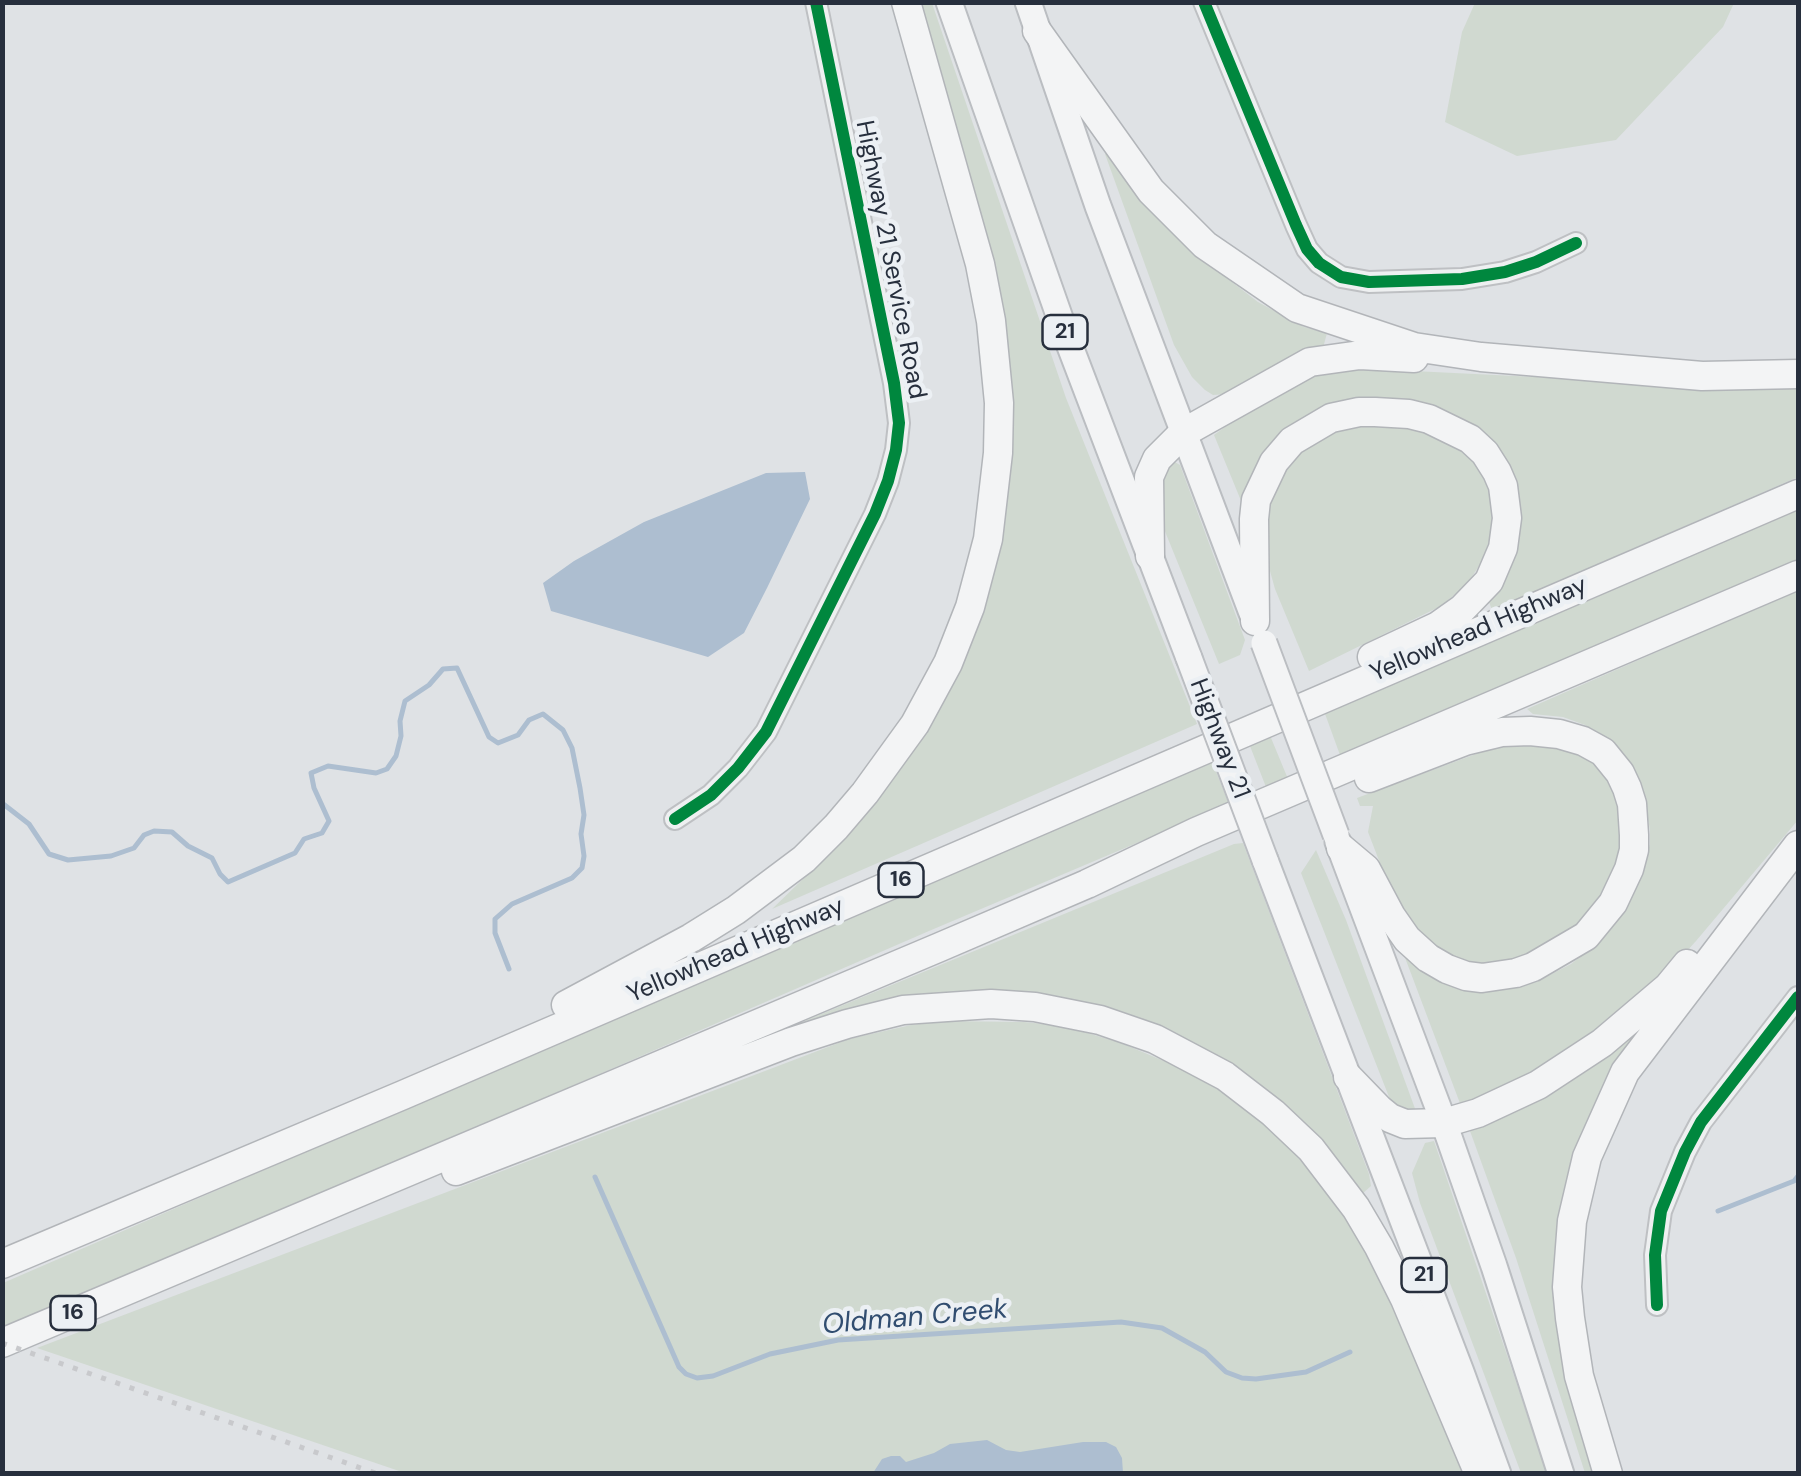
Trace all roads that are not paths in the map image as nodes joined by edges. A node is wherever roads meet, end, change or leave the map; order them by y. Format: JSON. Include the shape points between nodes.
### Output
{"nodes":[{"id":1,"x":816,"y":2,"type":"edge"},
{"id":2,"x":906,"y":2,"type":"edge"},
{"id":3,"x":948,"y":2,"type":"edge"},
{"id":4,"x":1028,"y":2,"type":"edge"},
{"id":5,"x":1204,"y":2,"type":"edge"},
{"id":6,"x":1037,"y":31,"type":"junction"},
{"id":7,"x":1576,"y":243,"type":"dead end"},
{"id":8,"x":1481,"y":358,"type":"junction"},
{"id":9,"x":1798,"y":374,"type":"edge"},
{"id":10,"x":1183,"y":433,"type":"junction"},
{"id":11,"x":1798,"y":494,"type":"edge"},
{"id":12,"x":1150,"y":556,"type":"junction"},
{"id":13,"x":1798,"y":574,"type":"edge"},
{"id":14,"x":1259,"y":632,"type":"junction"},
{"id":15,"x":1324,"y":697,"type":"junction"},
{"id":16,"x":675,"y":819,"type":"dead end"},
{"id":17,"x":1798,"y":837,"type":"edge"},
{"id":18,"x":1338,"y":842,"type":"junction"},
{"id":19,"x":1798,"y":846,"type":"edge"},
{"id":20,"x":1086,"y":884,"type":"junction"},
{"id":21,"x":1798,"y":997,"type":"edge"},
{"id":22,"x":1348,"y":1077,"type":"junction"},
{"id":23,"x":403,"y":1095,"type":"junction"},
{"id":24,"x":1444,"y":1123,"type":"junction"},
{"id":25,"x":2,"y":1264,"type":"edge"},
{"id":26,"x":144,"y":1283,"type":"junction"},
{"id":27,"x":1657,"y":1306,"type":"dead end"},
{"id":28,"x":2,"y":1343,"type":"edge"},
{"id":29,"x":1478,"y":1474,"type":"edge"},
{"id":30,"x":1498,"y":1474,"type":"edge"},
{"id":31,"x":1560,"y":1474,"type":"edge"},
{"id":32,"x":1608,"y":1474,"type":"edge"}],
"edges":[{"from":1,"to":16,"type":"street","name":"Highway 21 Service Road","via":[[894,383],[896,450],[874,514],[766,732],[711,795]]},
{"from":2,"to":23,"type":"highway","via":[[980,264],[999,403],[988,539],[948,663],[885,766],[804,860],[636,969],[418,1073]]},
{"from":3,"to":12,"type":"main road","name":"Highway 21","number":"21"},
{"from":4,"to":6,"type":"main road"},
{"from":5,"to":7,"type":"street","via":[[1319,264],[1340,277],[1370,282],[1462,278],[1506,272]]},
{"from":6,"to":8,"type":"highway","via":[[1151,192],[1205,244],[1297,308],[1414,347]]},
{"from":6,"to":10,"type":"main road"},
{"from":8,"to":9,"type":"highway","via":[[1686,376]]},
{"from":8,"to":10,"type":"highway","via":[[1310,362]]},
{"from":10,"to":12,"type":"highway","via":[[1157,458],[1150,478]]},
{"from":10,"to":14,"type":"main road"},
{"from":11,"to":15,"type":"highway","name":"Yellowhead Highway","number":"16"},
{"from":12,"to":22,"type":"main road","name":"Highway 21","number":"21","bridge":true},
{"from":13,"to":20,"type":"highway","number":"16"},
{"from":14,"to":15,"type":"highway","via":[[1256,500],[1292,441],[1331,418],[1360,412],[1429,418],[1470,439],[1497,472],[1508,518],[1489,581],[1438,626],[1341,672]]},
{"from":14,"to":18,"type":"main road","bridge":true},
{"from":15,"to":23,"type":"highway","name":"Yellowhead Highway","number":"16"},
{"from":17,"to":24,"type":"highway","via":[[1638,1014],[1538,1085]]},
{"from":18,"to":20,"type":"highway","via":[[1366,869],[1391,916],[1428,958],[1466,976],[1502,976],[1533,967],[1586,936],[1613,903],[1634,850],[1632,804],[1603,752],[1559,734],[1502,732]]},
{"from":18,"to":24,"type":"main road"},
{"from":19,"to":32,"type":"highway","via":[[1625,1072],[1587,1157],[1572,1221],[1567,1287],[1579,1376]]},
{"from":20,"to":26,"type":"highway","number":"16"},
{"from":21,"to":27,"type":"street","via":[[1685,1152],[1661,1211]]},
{"from":22,"to":24,"type":"highway","via":[[1390,1118]]},
{"from":22,"to":30,"type":"main road","name":"Highway 21","number":"21"},
{"from":23,"to":25,"type":"highway","name":"Yellowhead Highway","number":"16"},
{"from":24,"to":31,"type":"main road"},
{"from":26,"to":28,"type":"highway","number":"16"},
{"from":26,"to":29,"type":"highway","via":[[847,1024],[945,1006],[1035,1007],[1100,1020],[1168,1045],[1225,1076],[1295,1132],[1332,1174],[1379,1247]]}]}
